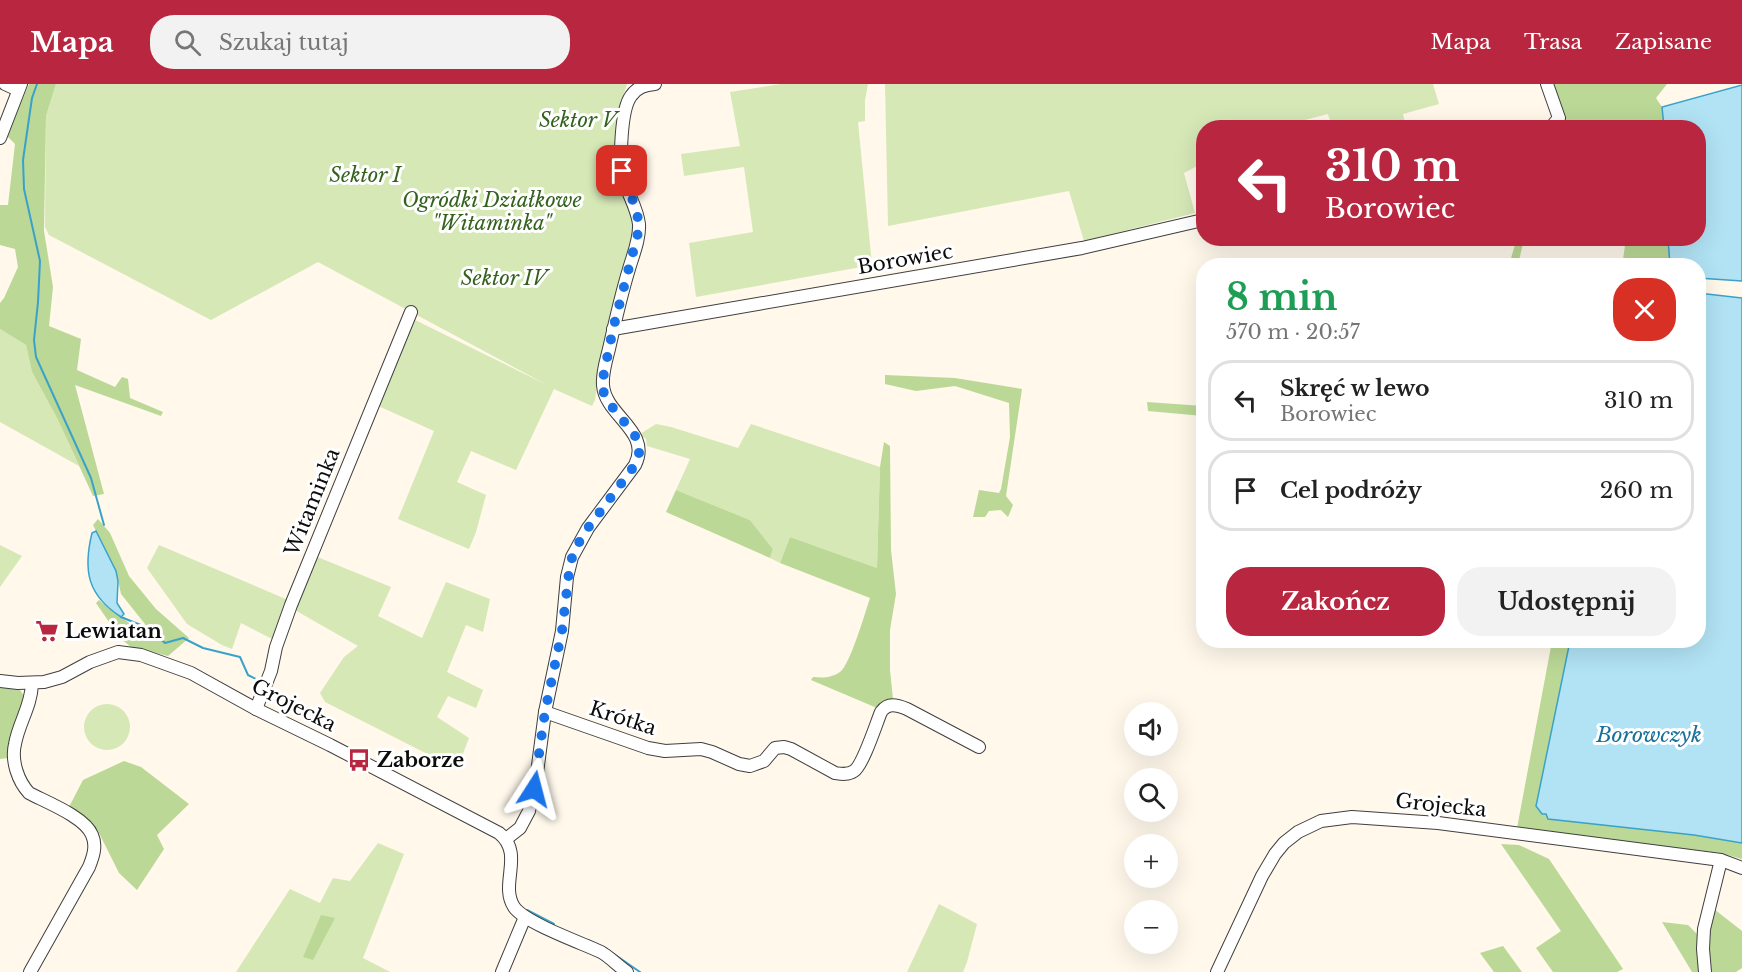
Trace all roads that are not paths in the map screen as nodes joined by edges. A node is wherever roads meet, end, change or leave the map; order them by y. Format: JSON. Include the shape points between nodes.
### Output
{"nodes":[{"id":1,"x":5,"y":84,"type":"edge"},
{"id":2,"x":655,"y":84,"type":"edge"},
{"id":3,"x":1546,"y":84,"type":"edge"},
{"id":4,"x":19,"y":87,"type":"edge"},
{"id":5,"x":1557,"y":120,"type":"edge"},
{"id":6,"x":0,"y":138,"type":"edge"},
{"id":7,"x":1196,"y":222,"type":"edge"},
{"id":8,"x":411,"y":312,"type":"dead end"},
{"id":9,"x":613,"y":329,"type":"junction"},
{"id":10,"x":0,"y":681,"type":"edge"},
{"id":11,"x":32,"y":684,"type":"junction"},
{"id":12,"x":256,"y":709,"type":"junction"},
{"id":13,"x":545,"y":712,"type":"junction"},
{"id":14,"x":979,"y":747,"type":"dead end"},
{"id":15,"x":506,"y":839,"type":"junction"},
{"id":16,"x":1720,"y":860,"type":"junction"},
{"id":17,"x":1742,"y":868,"type":"edge"},
{"id":18,"x":525,"y":916,"type":"junction"},
{"id":19,"x":30,"y":972,"type":"edge"},
{"id":20,"x":502,"y":972,"type":"edge"},
{"id":21,"x":627,"y":972,"type":"edge"},
{"id":22,"x":1217,"y":972,"type":"edge"},
{"id":23,"x":1705,"y":972,"type":"edge"}],
"edges":[{"from":1,"to":4,"type":"street"},
{"from":2,"to":9,"type":"street","via":[[635,91],[626,108],[621,163],[639,229]]},
{"from":3,"to":5,"type":"street"},
{"from":4,"to":6,"type":"street"},
{"from":7,"to":9,"type":"street","name":"Borowiec","via":[[1082,248]]},
{"from":8,"to":12,"type":"street","name":"Witaminka","via":[[291,605]]},
{"from":9,"to":13,"type":"street","via":[[603,389],[639,443],[639,455],[572,557]]},
{"from":10,"to":11,"type":"street","name":"Grojecka"},
{"from":11,"to":12,"type":"street","name":"Grojecka","via":[[62,677],[102,657],[127,652],[191,673]]},
{"from":11,"to":19,"type":"street","via":[[14,745],[18,776],[29,793],[81,821],[92,834],[95,851]]},
{"from":12,"to":15,"type":"street","name":"Grojecka","via":[[471,817]]},
{"from":13,"to":14,"type":"street","name":"Krótka","via":[[655,750],[701,749],[746,766],[760,764],[775,748],[788,747],[843,775],[859,766],[881,712],[890,705],[907,709]]},
{"from":13,"to":15,"type":"street","via":[[529,811],[519,828]]},
{"from":15,"to":18,"type":"street","via":[[512,854],[511,898],[516,910]]},
{"from":16,"to":17,"type":"street","name":"Grojecka"},
{"from":16,"to":22,"type":"street","name":"Grojecka","via":[[1438,823],[1352,817],[1321,821],[1298,832],[1275,854]]},
{"from":16,"to":23,"type":"street","via":[[1704,929]]},
{"from":18,"to":20,"type":"street"},
{"from":18,"to":21,"type":"street","via":[[602,953]]}]}
